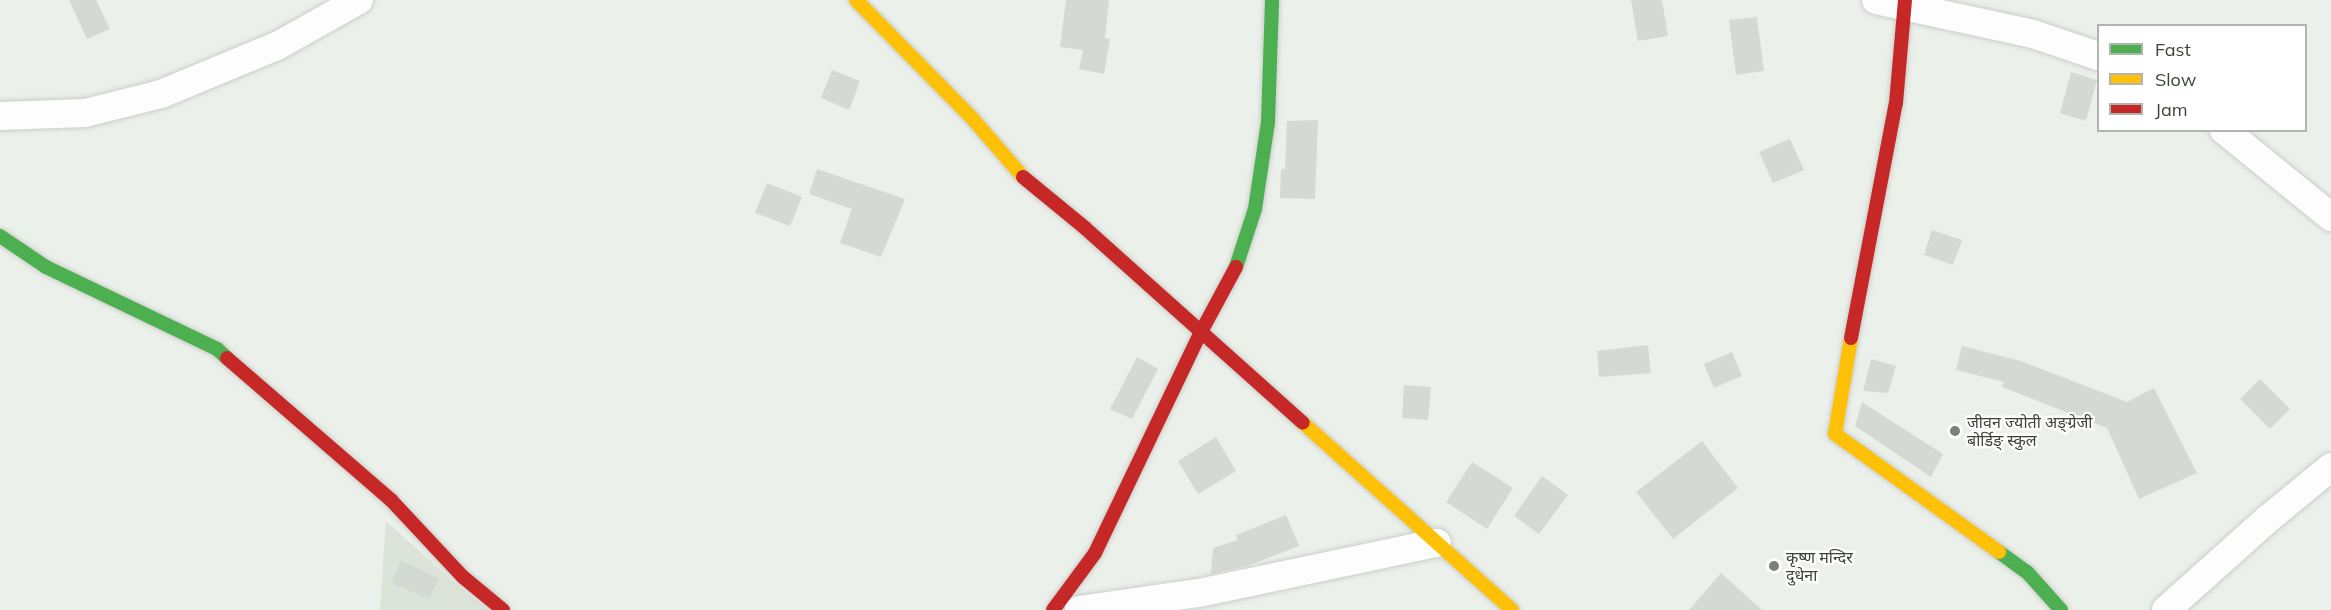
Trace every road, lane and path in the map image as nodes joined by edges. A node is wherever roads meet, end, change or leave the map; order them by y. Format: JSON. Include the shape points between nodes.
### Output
{"nodes":[{"id":1,"x":359,"y":0,"type":"edge"},
{"id":2,"x":856,"y":0,"type":"edge"},
{"id":3,"x":1272,"y":0,"type":"edge"},
{"id":4,"x":1876,"y":0,"type":"edge"},
{"id":5,"x":1905,"y":4,"type":"edge"},
{"id":6,"x":2097,"y":56,"type":"edge"},
{"id":7,"x":0,"y":116,"type":"edge"},
{"id":8,"x":2226,"y":132,"type":"edge"},
{"id":9,"x":2331,"y":217,"type":"edge"},
{"id":10,"x":0,"y":236,"type":"edge"},
{"id":11,"x":1201,"y":332,"type":"junction"},
{"id":12,"x":2331,"y":466,"type":"edge"},
{"id":13,"x":1437,"y":543,"type":"junction"},
{"id":14,"x":503,"y":610,"type":"edge"},
{"id":15,"x":1053,"y":610,"type":"edge"},
{"id":16,"x":1079,"y":610,"type":"edge"},
{"id":17,"x":1512,"y":610,"type":"edge"},
{"id":18,"x":2061,"y":610,"type":"edge"},
{"id":19,"x":2166,"y":610,"type":"edge"}],
"edges":[{"from":1,"to":7,"type":"street","via":[[278,46],[161,94],[85,113]]},
{"from":2,"to":11,"type":"street","via":[[972,118],[1030,184],[1086,228]]},
{"from":3,"to":11,"type":"street","via":[[1269,122],[1255,209],[1236,268]]},
{"from":4,"to":5,"type":"street"},
{"from":5,"to":6,"type":"street","via":[[2033,34]]},
{"from":5,"to":18,"type":"street","via":[[1896,103],[1835,434],[2027,572]]},
{"from":8,"to":9,"type":"street"},
{"from":10,"to":14,"type":"street","via":[[46,267],[217,349],[390,500],[463,577]]},
{"from":11,"to":13,"type":"street"},
{"from":11,"to":15,"type":"street","via":[[1095,552]]},
{"from":12,"to":19,"type":"street"},
{"from":13,"to":16,"type":"street","via":[[1200,592]]},
{"from":13,"to":17,"type":"street"}]}
